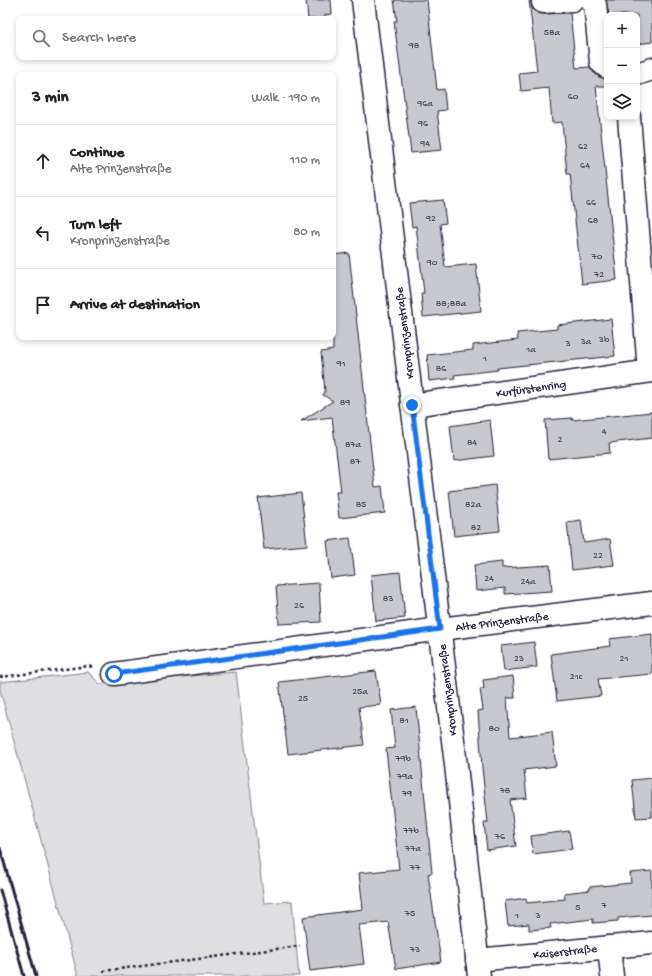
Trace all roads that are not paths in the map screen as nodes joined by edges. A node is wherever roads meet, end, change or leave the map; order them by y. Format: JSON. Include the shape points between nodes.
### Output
{"nodes":[{"id":1,"x":363,"y":0,"type":"edge"},
{"id":2,"x":572,"y":0,"type":"edge"},
{"id":3,"x":591,"y":0,"type":"edge"},
{"id":4,"x":543,"y":2,"type":"dead end"},
{"id":5,"x":604,"y":64,"type":"edge"},
{"id":6,"x":652,"y":69,"type":"edge"},
{"id":7,"x":640,"y":73,"type":"edge"},
{"id":8,"x":629,"y":120,"type":"edge"},
{"id":9,"x":651,"y":371,"type":"edge"},
{"id":10,"x":412,"y":405,"type":"junction"},
{"id":11,"x":652,"y":603,"type":"edge"},
{"id":12,"x":440,"y":629,"type":"junction"},
{"id":13,"x":114,"y":674,"type":"road end"},
{"id":14,"x":652,"y":943,"type":"edge"},
{"id":15,"x":609,"y":947,"type":"junction"},
{"id":16,"x":478,"y":968,"type":"edge"},
{"id":17,"x":612,"y":976,"type":"edge"}],
"edges":[{"from":1,"to":10,"type":"street","name":"Kronprinzenstraße"},
{"from":2,"to":4,"type":"street"},
{"from":3,"to":5,"type":"street","via":[[595,4]]},
{"from":6,"to":7,"type":"street"},
{"from":8,"to":9,"type":"street","name":"Kurfürstenring"},
{"from":9,"to":10,"type":"street","name":"Kurfürstenring"},
{"from":10,"to":12,"type":"street","name":"Kronprinzenstraße"},
{"from":11,"to":12,"type":"street","name":"Alte Prinzenstraße"},
{"from":12,"to":13,"type":"street","name":"Alte Prinzenstraße"},
{"from":12,"to":16,"type":"street","name":"Kronprinzenstraße"},
{"from":14,"to":15,"type":"street","name":"Kaiserstraße"},
{"from":15,"to":16,"type":"street","name":"Kaiserstraße"},
{"from":15,"to":17,"type":"street"}]}
